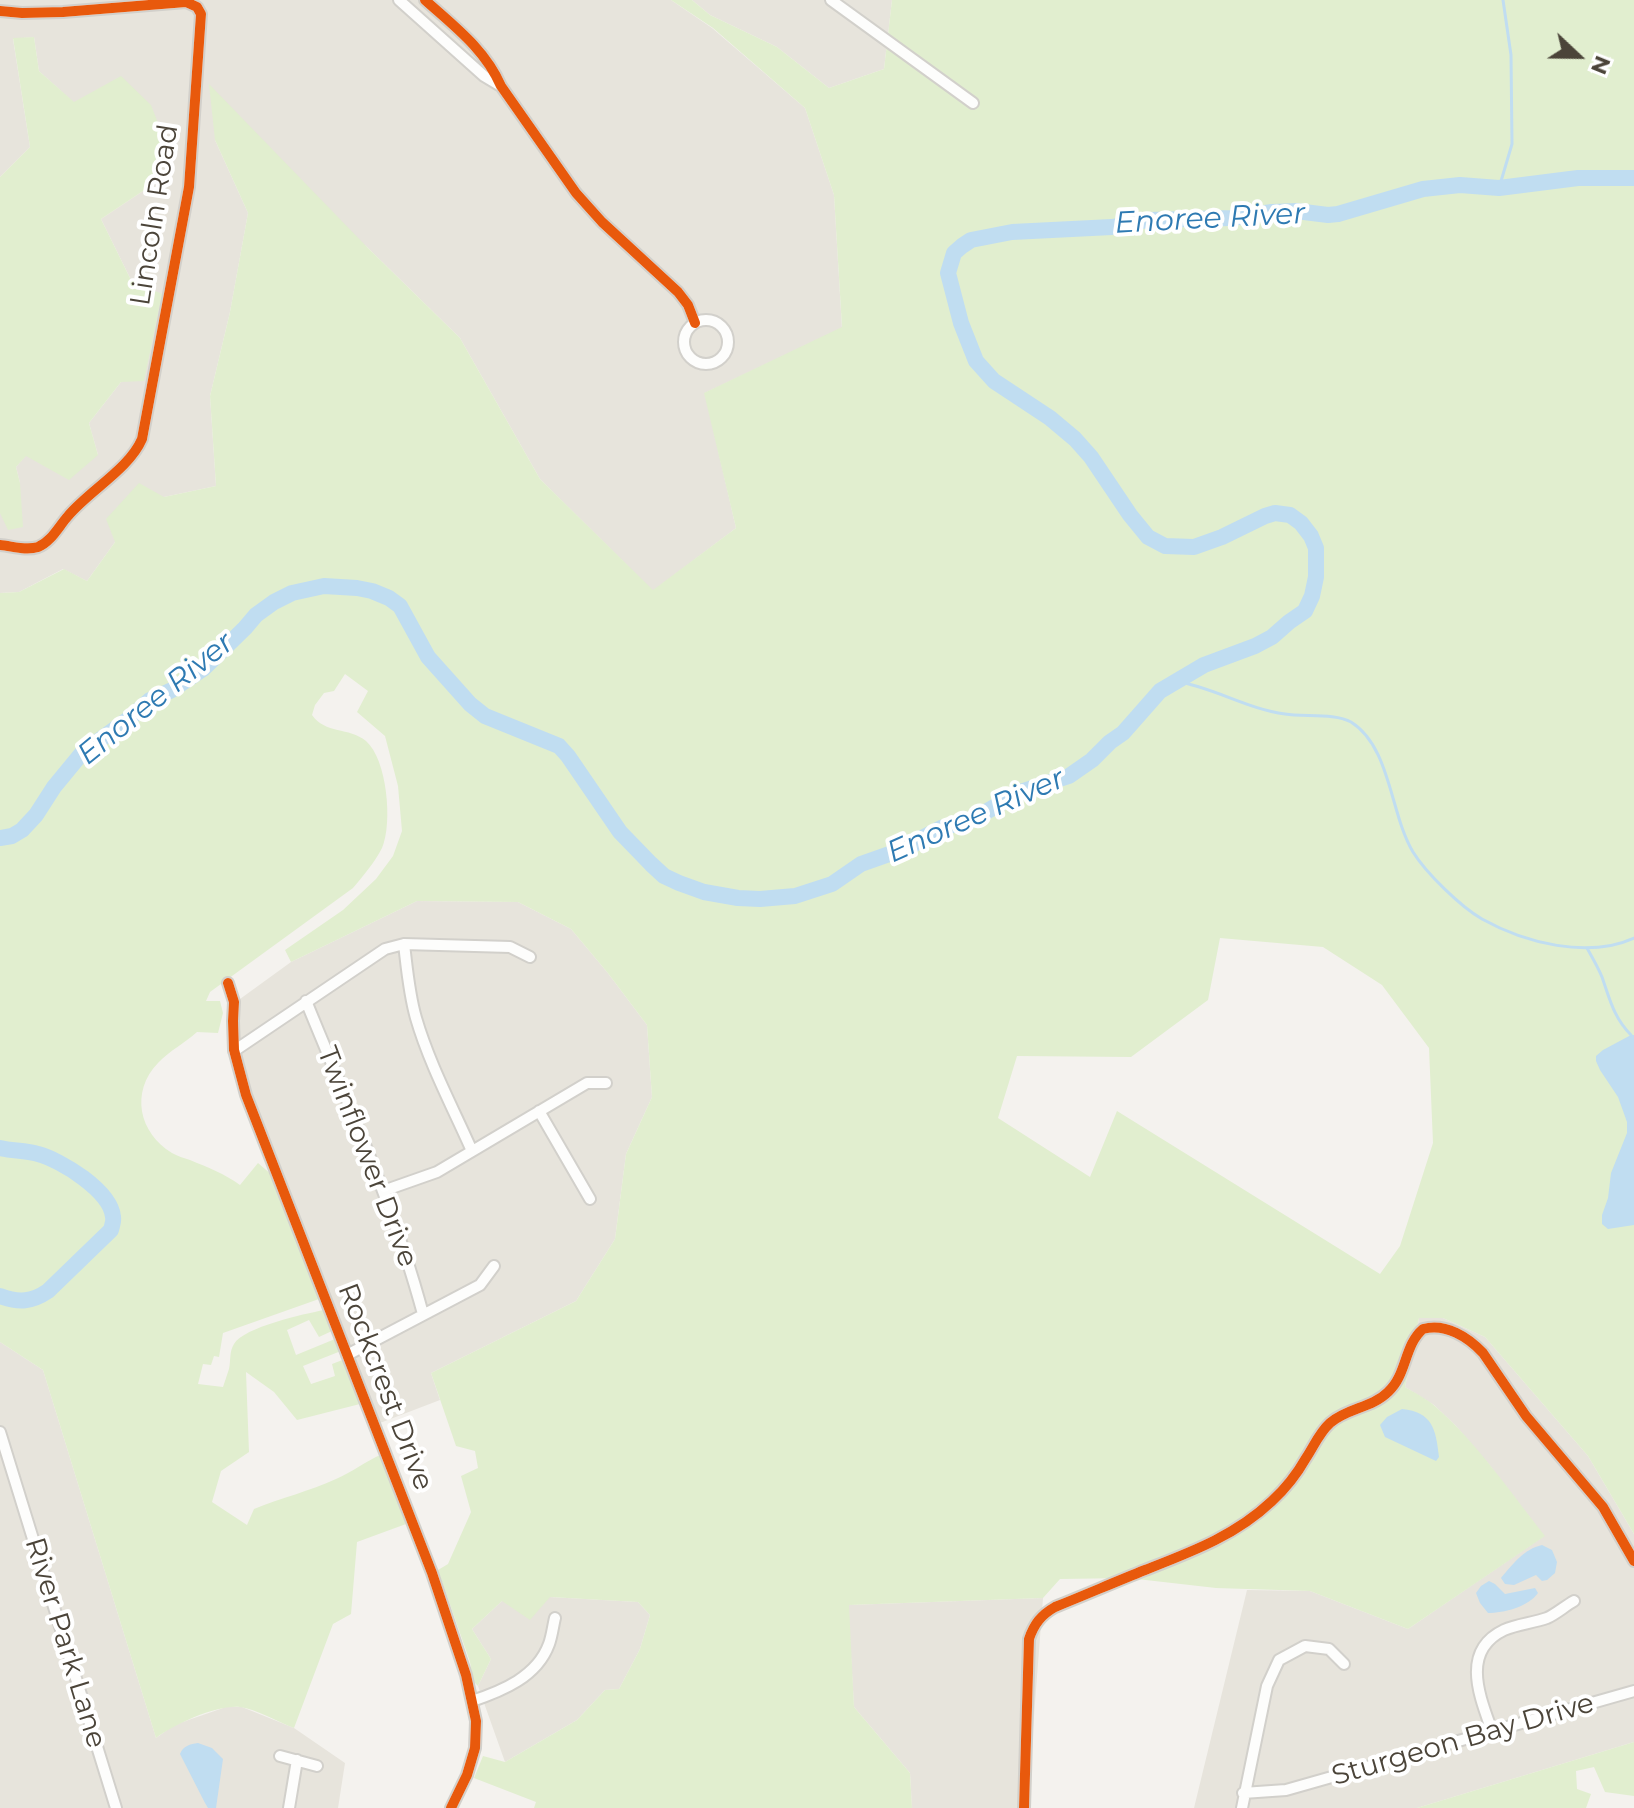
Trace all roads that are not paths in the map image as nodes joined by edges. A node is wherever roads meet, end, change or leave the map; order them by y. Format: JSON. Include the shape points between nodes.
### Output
{"nodes":[{"id":1,"x":399,"y":0,"type":"edge"},
{"id":2,"x":425,"y":0,"type":"edge"},
{"id":3,"x":831,"y":0,"type":"edge"},
{"id":4,"x":0,"y":11,"type":"edge"},
{"id":5,"x":501,"y":86,"type":"junction"},
{"id":6,"x":973,"y":103,"type":"dead end"},
{"id":7,"x":695,"y":323,"type":"junction"},
{"id":8,"x":0,"y":545,"type":"edge"},
{"id":9,"x":404,"y":944,"type":"junction"},
{"id":10,"x":530,"y":957,"type":"dead end"},
{"id":11,"x":228,"y":983,"type":"dead end"},
{"id":12,"x":306,"y":1001,"type":"junction"},
{"id":13,"x":234,"y":1051,"type":"junction"},
{"id":14,"x":606,"y":1083,"type":"dead end"},
{"id":15,"x":539,"y":1111,"type":"junction"},
{"id":16,"x":472,"y":1151,"type":"junction"},
{"id":17,"x":383,"y":1191,"type":"junction"},
{"id":18,"x":590,"y":1199,"type":"dead end"},
{"id":19,"x":494,"y":1266,"type":"dead end"},
{"id":20,"x":423,"y":1314,"type":"junction"},
{"id":21,"x":347,"y":1355,"type":"junction"},
{"id":22,"x":0,"y":1432,"type":"edge"},
{"id":23,"x":1634,"y":1561,"type":"edge"},
{"id":24,"x":1574,"y":1601,"type":"dead end"},
{"id":25,"x":555,"y":1618,"type":"dead end"},
{"id":26,"x":1344,"y":1664,"type":"dead end"},
{"id":27,"x":1634,"y":1691,"type":"edge"},
{"id":28,"x":472,"y":1701,"type":"junction"},
{"id":29,"x":1492,"y":1731,"type":"junction"},
{"id":30,"x":280,"y":1756,"type":"dead end"},
{"id":31,"x":297,"y":1760,"type":"junction"},
{"id":32,"x":317,"y":1766,"type":"dead end"},
{"id":33,"x":1243,"y":1793,"type":"junction"},
{"id":34,"x":116,"y":1808,"type":"edge"},
{"id":35,"x":289,"y":1808,"type":"edge"},
{"id":36,"x":451,"y":1808,"type":"edge"},
{"id":37,"x":1024,"y":1808,"type":"edge"},
{"id":38,"x":1242,"y":1808,"type":"edge"}],
"edges":[{"from":1,"to":5,"type":"street"},
{"from":2,"to":5,"type":"street","via":[[482,53]]},
{"from":3,"to":6,"type":"street"},
{"from":4,"to":8,"type":"street","name":"Lincoln Road","via":[[63,12],[186,2],[201,14],[189,187],[142,439],[130,458],[45,543],[28,548]]},
{"from":5,"to":7,"type":"street","via":[[576,193],[678,292]]},
{"from":7,"to":7,"type":"street","via":[[686,334],[688,353],[703,363],[717,360],[727,349],[725,331],[709,320]]},
{"from":9,"to":10,"type":"street","via":[[510,947]]},
{"from":9,"to":12,"type":"street","via":[[385,949]]},
{"from":9,"to":16,"type":"street","via":[[417,1020]]},
{"from":11,"to":13,"type":"street","name":"Rockcrest Drive","via":[[234,1002]]},
{"from":12,"to":13,"type":"street"},
{"from":12,"to":17,"type":"street","name":"Twinflower Drive"},
{"from":13,"to":21,"type":"street","name":"Rockcrest Drive","via":[[246,1095]]},
{"from":14,"to":15,"type":"street","via":[[587,1083]]},
{"from":15,"to":16,"type":"street"},
{"from":15,"to":18,"type":"street"},
{"from":16,"to":17,"type":"street","via":[[437,1172]]},
{"from":17,"to":20,"type":"street","name":"Twinflower Drive"},
{"from":19,"to":20,"type":"street","via":[[480,1285]]},
{"from":20,"to":21,"type":"street"},
{"from":21,"to":28,"type":"street","name":"Rockcrest Drive","via":[[432,1573]]},
{"from":22,"to":34,"type":"street","name":"River Park Lane"},
{"from":23,"to":37,"type":"street","via":[[1603,1507],[1526,1416],[1474,1343],[1452,1331],[1423,1329],[1393,1387],[1330,1423],[1288,1483],[1249,1521],[1207,1546],[1055,1607],[1037,1622],[1029,1639]]},
{"from":24,"to":29,"type":"street","via":[[1549,1617],[1504,1630],[1484,1645],[1477,1685]]},
{"from":25,"to":28,"type":"street","via":[[549,1644],[525,1676]]},
{"from":26,"to":33,"type":"street","via":[[1329,1649],[1305,1646],[1279,1660],[1267,1686]]},
{"from":27,"to":29,"type":"street","name":"Sturgeon Bay Drive"},
{"from":28,"to":36,"type":"street","name":"Rockcrest Drive","via":[[475,1748]]},
{"from":29,"to":33,"type":"street","name":"Sturgeon Bay Drive","via":[[1286,1790]]},
{"from":30,"to":31,"type":"street"},
{"from":31,"to":32,"type":"street"},
{"from":31,"to":35,"type":"street"},
{"from":33,"to":38,"type":"street"}]}
